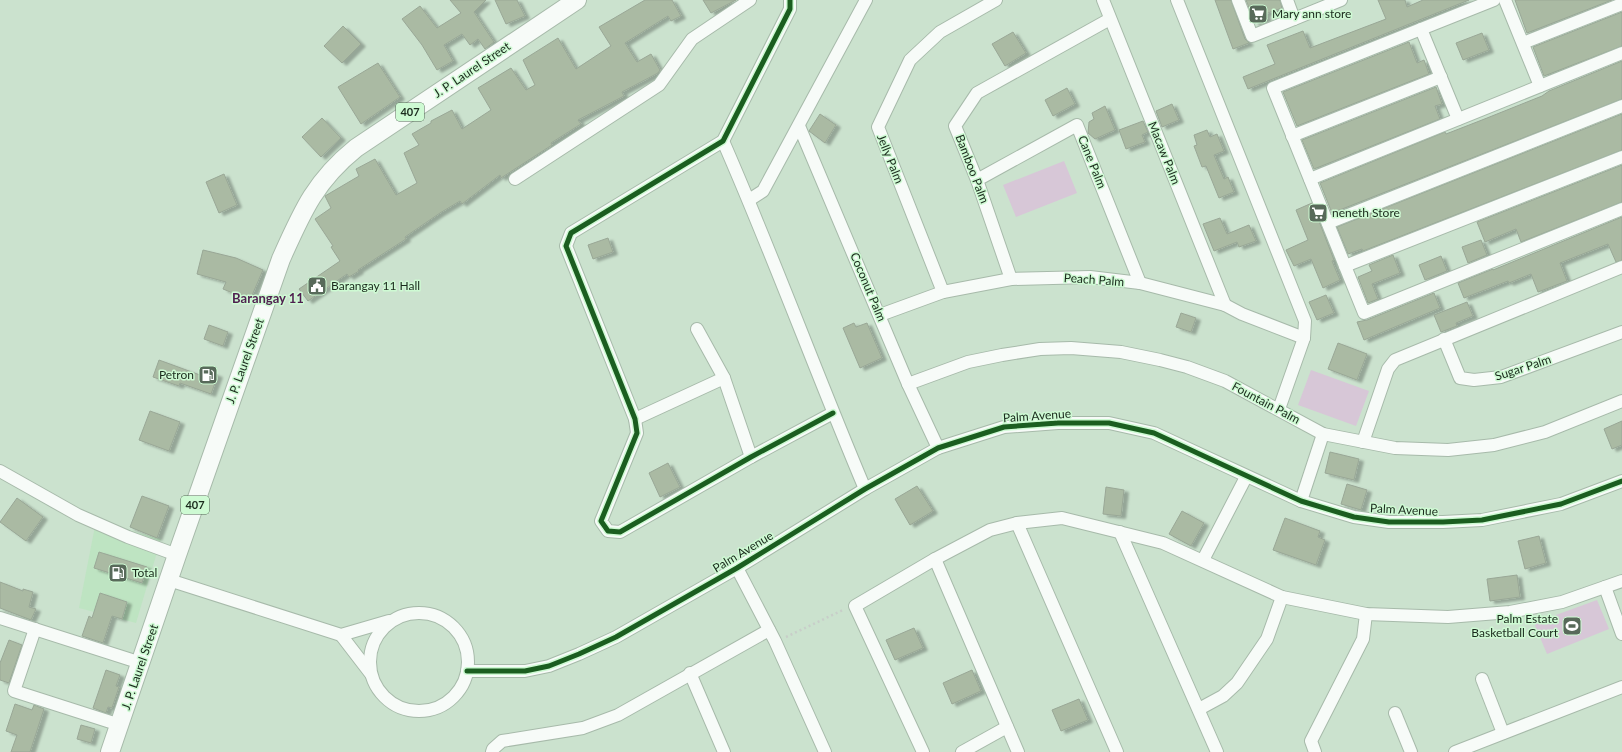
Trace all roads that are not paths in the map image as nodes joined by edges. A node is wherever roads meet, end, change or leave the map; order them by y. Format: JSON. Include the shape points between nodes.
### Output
{"nodes":[{"id":1,"x":576,"y":0,"type":"edge"},
{"id":2,"x":750,"y":0,"type":"edge"},
{"id":3,"x":790,"y":0,"type":"edge"},
{"id":4,"x":866,"y":0,"type":"edge"},
{"id":5,"x":996,"y":0,"type":"edge"},
{"id":6,"x":1103,"y":0,"type":"edge"},
{"id":7,"x":1177,"y":0,"type":"edge"},
{"id":8,"x":1238,"y":0,"type":"edge"},
{"id":9,"x":1287,"y":0,"type":"edge"},
{"id":10,"x":1494,"y":0,"type":"edge"},
{"id":11,"x":1505,"y":0,"type":"edge"},
{"id":12,"x":1337,"y":1,"type":"edge"},
{"id":13,"x":1622,"y":4,"type":"edge"},
{"id":14,"x":1110,"y":19,"type":"junction"},
{"id":15,"x":1294,"y":19,"type":"junction"},
{"id":16,"x":1422,"y":29,"type":"junction"},
{"id":17,"x":1523,"y":43,"type":"junction"},
{"id":18,"x":1622,"y":53,"type":"edge"},
{"id":19,"x":1441,"y":76,"type":"junction"},
{"id":20,"x":1540,"y":86,"type":"junction"},
{"id":21,"x":1622,"y":106,"type":"edge"},
{"id":22,"x":1458,"y":119,"type":"junction"},
{"id":23,"x":799,"y":126,"type":"junction"},
{"id":24,"x":1292,"y":136,"type":"junction"},
{"id":25,"x":723,"y":141,"type":"junction"},
{"id":26,"x":1622,"y":157,"type":"edge"},
{"id":27,"x":515,"y":179,"type":"dead end"},
{"id":28,"x":1310,"y":179,"type":"junction"},
{"id":29,"x":977,"y":180,"type":"junction"},
{"id":30,"x":749,"y":200,"type":"junction"},
{"id":31,"x":1622,"y":210,"type":"edge"},
{"id":32,"x":1328,"y":223,"type":"junction"},
{"id":33,"x":1345,"y":266,"type":"junction"},
{"id":34,"x":1622,"y":267,"type":"edge"},
{"id":35,"x":1011,"y":279,"type":"junction"},
{"id":36,"x":1140,"y":283,"type":"junction"},
{"id":37,"x":943,"y":292,"type":"junction"},
{"id":38,"x":1225,"y":305,"type":"junction"},
{"id":39,"x":880,"y":316,"type":"junction"},
{"id":40,"x":697,"y":329,"type":"dead end"},
{"id":41,"x":1622,"y":332,"type":"edge"},
{"id":42,"x":1304,"y":338,"type":"junction"},
{"id":43,"x":1444,"y":340,"type":"junction"},
{"id":44,"x":724,"y":378,"type":"junction"},
{"id":45,"x":908,"y":384,"type":"junction"},
{"id":46,"x":1622,"y":401,"type":"edge"},
{"id":47,"x":1278,"y":409,"type":"junction"},
{"id":48,"x":833,"y":413,"type":"junction"},
{"id":49,"x":635,"y":419,"type":"junction"},
{"id":50,"x":1323,"y":434,"type":"junction"},
{"id":51,"x":1363,"y":442,"type":"junction"},
{"id":52,"x":938,"y":448,"type":"junction"},
{"id":53,"x":751,"y":457,"type":"junction"},
{"id":54,"x":0,"y":471,"type":"edge"},
{"id":55,"x":1246,"y":477,"type":"junction"},
{"id":56,"x":1622,"y":481,"type":"edge"},
{"id":57,"x":865,"y":489,"type":"junction"},
{"id":58,"x":1301,"y":501,"type":"junction"},
{"id":59,"x":1017,"y":523,"type":"junction"},
{"id":60,"x":1120,"y":532,"type":"junction"},
{"id":61,"x":177,"y":555,"type":"junction"},
{"id":62,"x":935,"y":559,"type":"junction"},
{"id":63,"x":1203,"y":560,"type":"junction"},
{"id":64,"x":737,"y":568,"type":"junction"},
{"id":65,"x":169,"y":580,"type":"junction"},
{"id":66,"x":1622,"y":581,"type":"edge"},
{"id":67,"x":1605,"y":587,"type":"junction"},
{"id":68,"x":1282,"y":596,"type":"junction"},
{"id":69,"x":1366,"y":614,"type":"junction"},
{"id":70,"x":0,"y":618,"type":"edge"},
{"id":71,"x":394,"y":619,"type":"junction"},
{"id":72,"x":36,"y":629,"type":"junction"},
{"id":73,"x":768,"y":630,"type":"junction"},
{"id":74,"x":1622,"y":634,"type":"edge"},
{"id":75,"x":342,"y":635,"type":"junction"},
{"id":76,"x":141,"y":663,"type":"junction"},
{"id":77,"x":467,"y":670,"type":"junction"},
{"id":78,"x":690,"y":674,"type":"junction"},
{"id":79,"x":372,"y":675,"type":"junction"},
{"id":80,"x":1482,"y":679,"type":"dead end"},
{"id":81,"x":1622,"y":687,"type":"edge"},
{"id":82,"x":1199,"y":709,"type":"junction"},
{"id":83,"x":1395,"y":713,"type":"dead end"},
{"id":84,"x":120,"y":725,"type":"junction"},
{"id":85,"x":1007,"y":727,"type":"junction"},
{"id":86,"x":1503,"y":734,"type":"junction"},
{"id":87,"x":110,"y":752,"type":"edge"},
{"id":88,"x":492,"y":752,"type":"edge"},
{"id":89,"x":724,"y":752,"type":"edge"},
{"id":90,"x":825,"y":752,"type":"edge"},
{"id":91,"x":923,"y":752,"type":"edge"},
{"id":92,"x":962,"y":752,"type":"edge"},
{"id":93,"x":1018,"y":752,"type":"edge"},
{"id":94,"x":1117,"y":752,"type":"edge"},
{"id":95,"x":1217,"y":752,"type":"edge"},
{"id":96,"x":1315,"y":752,"type":"edge"},
{"id":97,"x":1411,"y":752,"type":"edge"},
{"id":98,"x":1455,"y":752,"type":"edge"}],
"edges":[{"from":1,"to":61,"type":"main road","name":"J. P. Laurel Street","number":"407","via":[[356,148],[320,183],[300,215],[282,259]]},
{"from":2,"to":27,"type":"street","via":[[692,39],[659,85]]},
{"from":3,"to":25,"type":"street","via":[[790,9]]},
{"from":4,"to":23,"type":"street"},
{"from":5,"to":37,"type":"street","name":"Jelly Palm","via":[[940,32],[910,60],[878,127]]},
{"from":6,"to":14,"type":"street","name":"Macaw Palm"},
{"from":7,"to":42,"type":"street","via":[[1299,304],[1305,321]]},
{"from":8,"to":15,"type":"street","via":[[1252,36]]},
{"from":9,"to":15,"type":"street"},
{"from":10,"to":16,"type":"street"},
{"from":11,"to":17,"type":"street"},
{"from":12,"to":15,"type":"street"},
{"from":13,"to":17,"type":"street"},
{"from":14,"to":29,"type":"street","name":"Bamboo Palm","via":[[977,93],[955,126]]},
{"from":14,"to":38,"type":"street","name":"Macaw Palm"},
{"from":16,"to":19,"type":"street"},
{"from":16,"to":24,"type":"street","via":[[1273,88]]},
{"from":17,"to":20,"type":"street"},
{"from":18,"to":20,"type":"street"},
{"from":19,"to":22,"type":"street"},
{"from":19,"to":24,"type":"street"},
{"from":20,"to":22,"type":"street"},
{"from":21,"to":32,"type":"street"},
{"from":22,"to":28,"type":"street"},
{"from":23,"to":30,"type":"street","via":[[764,190]]},
{"from":23,"to":39,"type":"street","name":"Coconut Palm"},
{"from":24,"to":28,"type":"street"},
{"from":25,"to":30,"type":"street"},
{"from":25,"to":49,"type":"street","via":[[571,233],[566,246]]},
{"from":26,"to":33,"type":"street"},
{"from":28,"to":32,"type":"street"},
{"from":29,"to":35,"type":"street","name":"Bamboo Palm"},
{"from":29,"to":36,"type":"street","name":"Cane Palm","via":[[1077,125]]},
{"from":30,"to":48,"type":"street"},
{"from":31,"to":33,"type":"street","via":[[1364,312]]},
{"from":32,"to":33,"type":"street"},
{"from":34,"to":43,"type":"street"},
{"from":35,"to":36,"type":"street","name":"Peach Palm","via":[[1090,277]]},
{"from":35,"to":37,"type":"street","name":"Peach Palm"},
{"from":36,"to":38,"type":"street","name":"Peach Palm"},
{"from":37,"to":39,"type":"street","name":"Peach Palm"},
{"from":38,"to":42,"type":"street","name":"Peach Palm"},
{"from":39,"to":45,"type":"street","name":"Coconut Palm"},
{"from":40,"to":44,"type":"street"},
{"from":41,"to":43,"type":"street","name":"Sugar Palm","via":[[1501,377],[1474,380],[1460,378]]},
{"from":42,"to":47,"type":"street"},
{"from":43,"to":51,"type":"street","via":[[1395,360],[1388,369]]},
{"from":44,"to":49,"type":"street"},
{"from":44,"to":53,"type":"street"},
{"from":45,"to":47,"type":"street","name":"Fountain Palm","via":[[975,360],[1040,349],[1071,348],[1121,352],[1187,367],[1225,381]]},
{"from":45,"to":52,"type":"street","name":"Coconut Palm"},
{"from":46,"to":51,"type":"street","name":"Fountain Palm","via":[[1545,432],[1494,445],[1448,450],[1395,448]]},
{"from":47,"to":50,"type":"street","name":"Fountain Palm"},
{"from":48,"to":53,"type":"street"},
{"from":48,"to":57,"type":"street"},
{"from":49,"to":53,"type":"street","via":[[637,433],[601,521],[608,531],[620,532]]},
{"from":50,"to":51,"type":"street","name":"Fountain Palm"},
{"from":50,"to":58,"type":"street"},
{"from":52,"to":55,"type":"street","name":"Palm Avenue","via":[[1004,427],[1109,423],[1154,434]]},
{"from":52,"to":57,"type":"street","name":"Palm Avenue"},
{"from":54,"to":61,"type":"street","via":[[78,515]]},
{"from":55,"to":58,"type":"street","name":"Palm Avenue"},
{"from":55,"to":63,"type":"street"},
{"from":56,"to":58,"type":"street","name":"Palm Avenue","via":[[1561,504],[1518,514],[1443,522],[1389,522],[1354,517]]},
{"from":57,"to":64,"type":"street","name":"Palm Avenue"},
{"from":59,"to":60,"type":"street","via":[[1062,518]]},
{"from":59,"to":62,"type":"street","via":[[990,530]]},
{"from":59,"to":94,"type":"street"},
{"from":60,"to":63,"type":"street","via":[[1162,543]]},
{"from":60,"to":82,"type":"street"},
{"from":61,"to":65,"type":"main road","name":"J. P. Laurel Street","number":"407"},
{"from":62,"to":85,"type":"street"},
{"from":62,"to":91,"type":"street","via":[[855,606]]},
{"from":63,"to":68,"type":"street"},
{"from":64,"to":73,"type":"street"},
{"from":64,"to":77,"type":"street","name":"Palm Avenue","via":[[616,637],[549,666],[525,671]]},
{"from":65,"to":75,"type":"street"},
{"from":65,"to":76,"type":"main road","name":"J. P. Laurel Street","number":"407"},
{"from":66,"to":67,"type":"street"},
{"from":67,"to":69,"type":"street","via":[[1562,602],[1510,612],[1448,617]]},
{"from":67,"to":74,"type":"street"},
{"from":68,"to":69,"type":"street"},
{"from":68,"to":82,"type":"street","via":[[1268,639],[1237,682],[1223,696]]},
{"from":69,"to":96,"type":"street","via":[[1363,639],[1311,741]]},
{"from":70,"to":72,"type":"street"},
{"from":71,"to":75,"type":"street"},
{"from":71,"to":77,"type":"street","via":[[417,613],[432,615],[446,622],[462,640],[467,654]]},
{"from":71,"to":79,"type":"street","via":[[373,643],[370,659]]},
{"from":72,"to":76,"type":"street"},
{"from":72,"to":84,"type":"street","via":[[14,691]]},
{"from":73,"to":78,"type":"street"},
{"from":73,"to":90,"type":"street"},
{"from":75,"to":79,"type":"street"},
{"from":76,"to":84,"type":"main road","name":"J. P. Laurel Street","number":"407"},
{"from":77,"to":79,"type":"street","via":[[459,690],[450,700],[432,709],[418,711],[398,706],[386,698],[377,688]]},
{"from":78,"to":88,"type":"street","via":[[618,715],[583,728],[502,741]]},
{"from":78,"to":89,"type":"street"},
{"from":80,"to":86,"type":"street"},
{"from":81,"to":86,"type":"street"},
{"from":82,"to":95,"type":"street"},
{"from":83,"to":97,"type":"street"},
{"from":84,"to":87,"type":"main road","name":"J. P. Laurel Street","number":"407"},
{"from":85,"to":92,"type":"street"},
{"from":85,"to":93,"type":"street"},
{"from":86,"to":98,"type":"street"}]}
